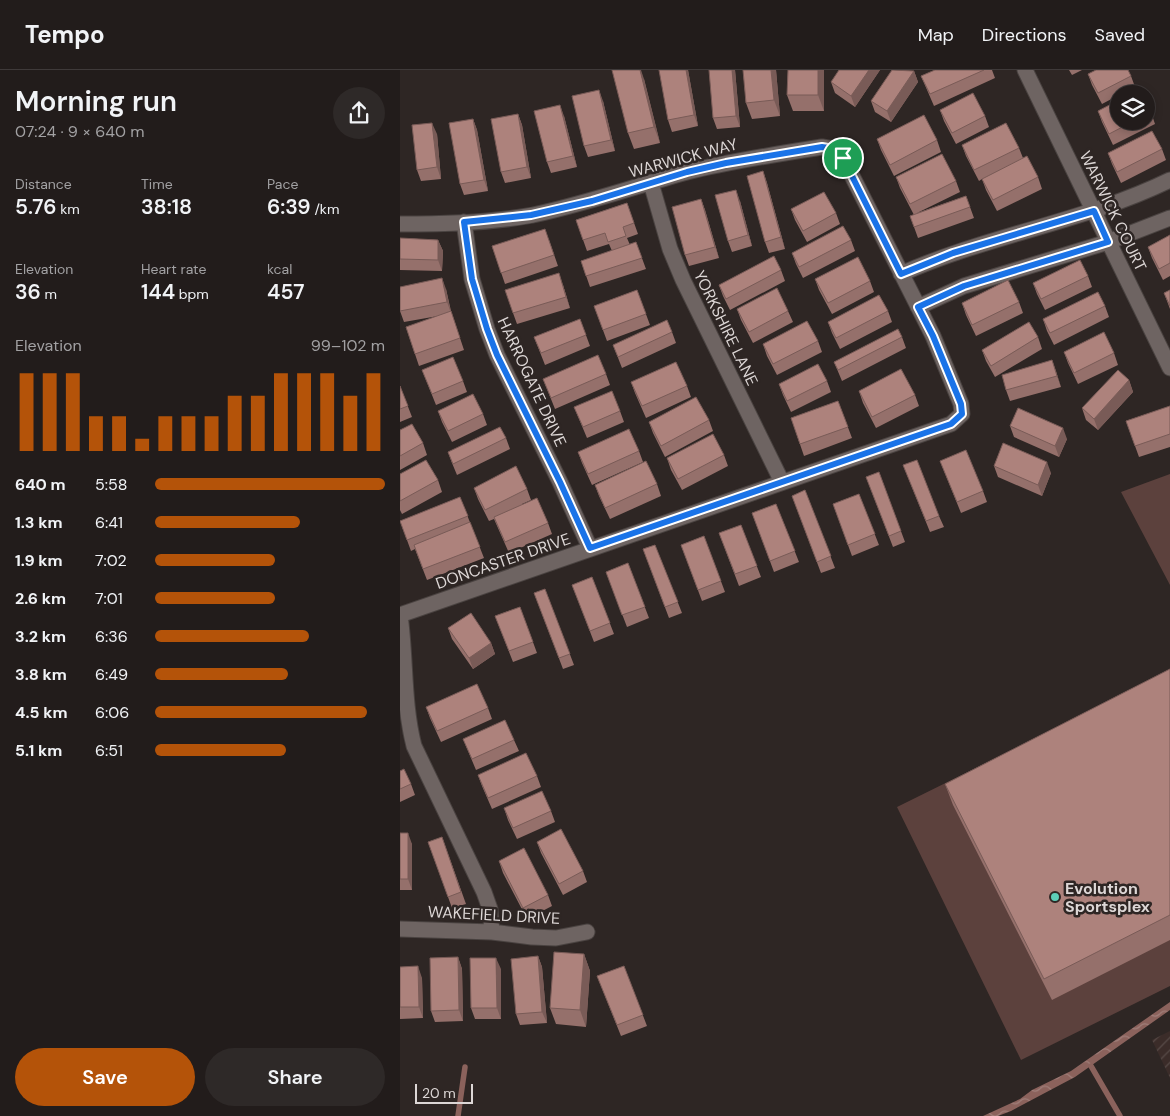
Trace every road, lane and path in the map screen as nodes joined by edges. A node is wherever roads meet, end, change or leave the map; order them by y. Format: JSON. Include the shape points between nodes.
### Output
{"nodes":[{"id":1,"x":1024,"y":70,"type":"edge"},
{"id":2,"x":1170,"y":180,"type":"edge"},
{"id":3,"x":650,"y":183,"type":"junction"},
{"id":4,"x":1094,"y":211,"type":"junction"},
{"id":5,"x":1170,"y":218,"type":"edge"},
{"id":6,"x":464,"y":222,"type":"junction"},
{"id":7,"x":400,"y":224,"type":"edge"},
{"id":8,"x":1108,"y":242,"type":"junction"},
{"id":9,"x":901,"y":274,"type":"junction"},
{"id":10,"x":918,"y":307,"type":"junction"},
{"id":11,"x":1170,"y":368,"type":"edge"},
{"id":12,"x":782,"y":482,"type":"junction"},
{"id":13,"x":590,"y":548,"type":"junction"},
{"id":14,"x":400,"y":615,"type":"edge"},
{"id":15,"x":400,"y":929,"type":"edge"},
{"id":16,"x":492,"y":932,"type":"junction"},
{"id":17,"x":587,"y":932,"type":"dead end"}],
"edges":[{"from":1,"to":4,"type":"street","name":"WARWICK COURT"},
{"from":2,"to":4,"type":"street"},
{"from":3,"to":6,"type":"street","name":"WARWICK WAY","via":[[531,215]]},
{"from":3,"to":9,"type":"street","name":"WARWICK WAY","via":[[755,157],[822,147],[834,149],[843,158]]},
{"from":3,"to":12,"type":"street","name":"YORKSHIRE LANE","via":[[682,280]]},
{"from":4,"to":8,"type":"street","name":"WARWICK COURT"},
{"from":4,"to":9,"type":"street","via":[[953,253]]},
{"from":5,"to":8,"type":"street"},
{"from":6,"to":7,"type":"street","name":"WARWICK WAY"},
{"from":6,"to":13,"type":"street","name":"HARROGATE DRIVE","via":[[472,279],[497,355]]},
{"from":8,"to":10,"type":"street","via":[[964,286]]},
{"from":8,"to":11,"type":"street","name":"WARWICK COURT"},
{"from":9,"to":10,"type":"street","name":"WARWICK WAY"},
{"from":10,"to":12,"type":"street","name":"DONCASTER DRIVE","via":[[961,404],[962,414],[951,424]]},
{"from":12,"to":13,"type":"street","name":"DONCASTER DRIVE"},
{"from":13,"to":14,"type":"street","name":"DONCASTER DRIVE"},
{"from":14,"to":16,"type":"street","name":"DONCASTER DRIVE","via":[[406,701],[414,746],[484,892],[490,909]]},
{"from":15,"to":16,"type":"street","name":"WAKEFIELD DRIVE"},
{"from":16,"to":17,"type":"street","name":"WAKEFIELD DRIVE","via":[[556,938]]}]}
